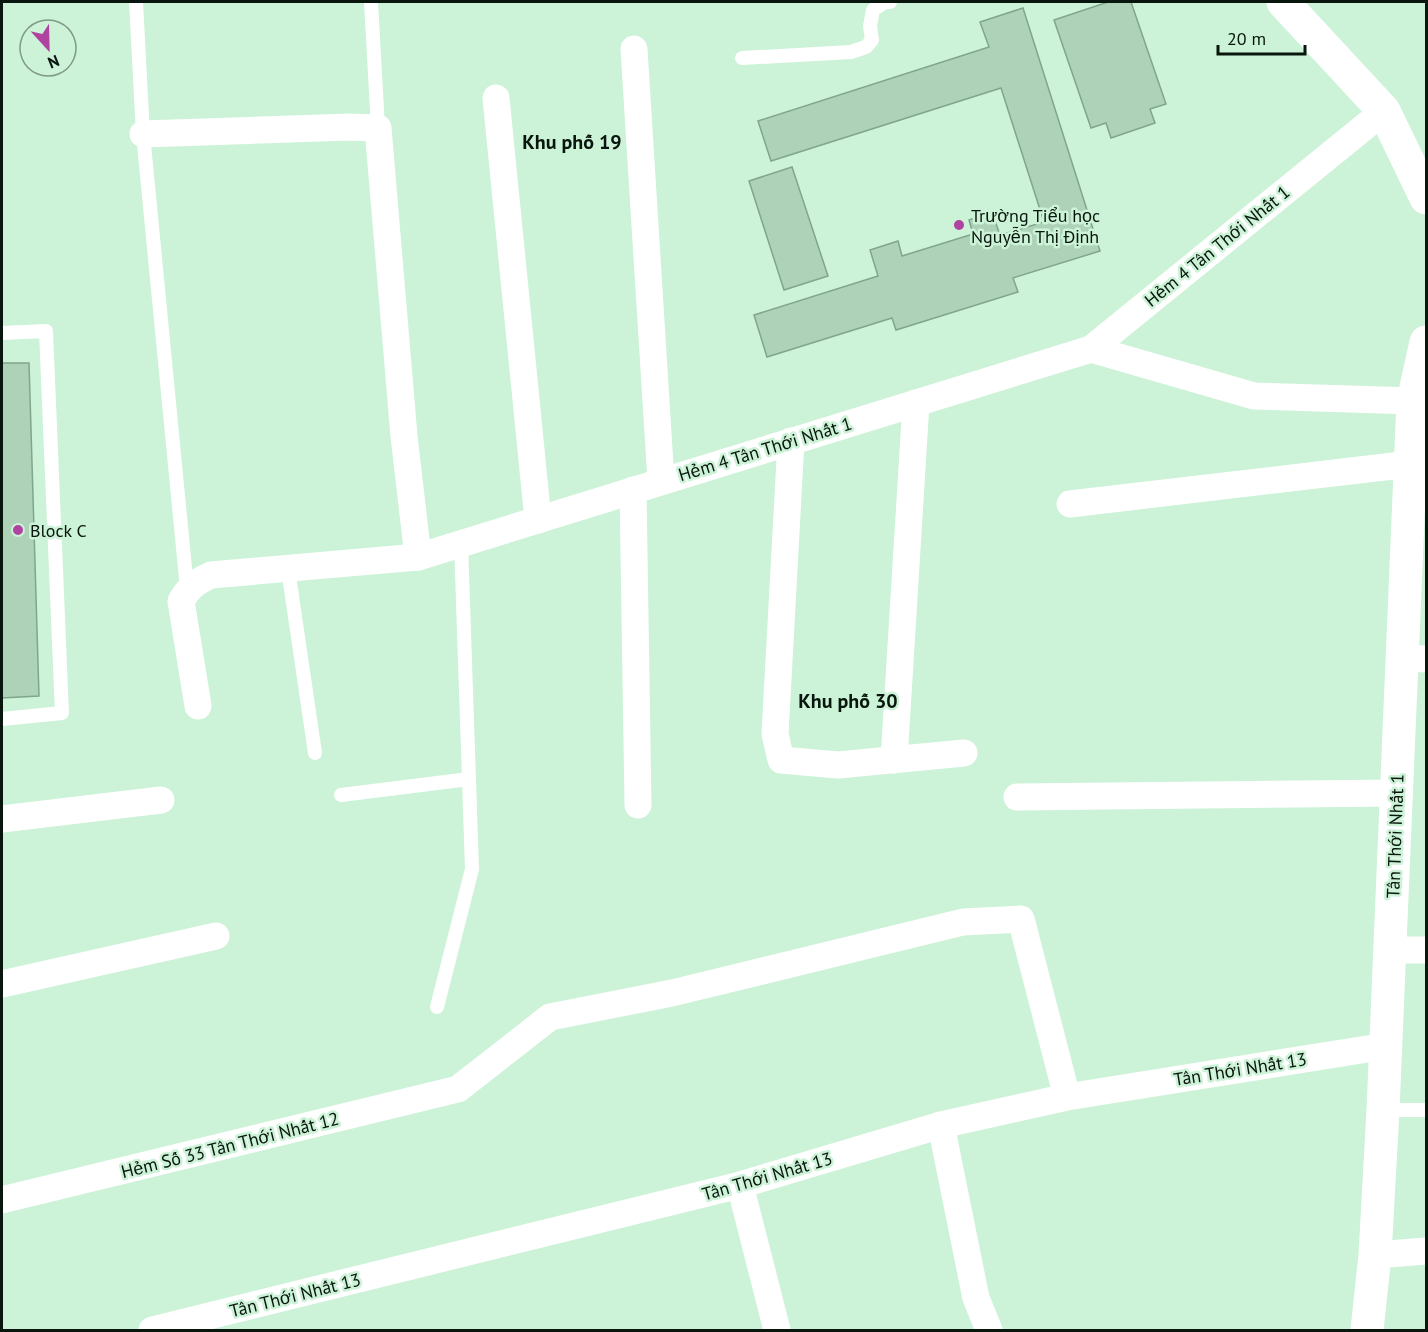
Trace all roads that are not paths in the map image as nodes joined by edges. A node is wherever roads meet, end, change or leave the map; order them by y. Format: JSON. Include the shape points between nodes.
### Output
{"nodes":[{"id":1,"x":136,"y":2,"type":"edge"},
{"id":2,"x":371,"y":2,"type":"edge"},
{"id":3,"x":890,"y":2,"type":"edge"},
{"id":4,"x":1288,"y":3,"type":"edge"},
{"id":5,"x":634,"y":49,"type":"dead end"},
{"id":6,"x":742,"y":58,"type":"dead end"},
{"id":7,"x":496,"y":98,"type":"dead end"},
{"id":8,"x":1384,"y":111,"type":"junction"},
{"id":9,"x":378,"y":128,"type":"junction"},
{"id":10,"x":143,"y":134,"type":"junction"},
{"id":11,"x":1426,"y":198,"type":"edge"},
{"id":12,"x":2,"y":333,"type":"edge"},
{"id":13,"x":1426,"y":342,"type":"edge"},
{"id":14,"x":1091,"y":349,"type":"junction"},
{"id":15,"x":1413,"y":401,"type":"junction"},
{"id":16,"x":916,"y":403,"type":"junction"},
{"id":17,"x":791,"y":441,"type":"junction"},
{"id":18,"x":1410,"y":464,"type":"junction"},
{"id":19,"x":661,"y":482,"type":"junction"},
{"id":20,"x":633,"y":490,"type":"junction"},
{"id":21,"x":1070,"y":504,"type":"dead end"},
{"id":22,"x":538,"y":520,"type":"junction"},
{"id":23,"x":461,"y":543,"type":"junction"},
{"id":24,"x":418,"y":557,"type":"junction"},
{"id":25,"x":288,"y":569,"type":"junction"},
{"id":26,"x":187,"y":589,"type":"junction"},
{"id":27,"x":1414,"y":659,"type":"edge"},
{"id":28,"x":198,"y":706,"type":"dead end"},
{"id":29,"x":2,"y":719,"type":"edge"},
{"id":30,"x":315,"y":753,"type":"dead end"},
{"id":31,"x":964,"y":753,"type":"dead end"},
{"id":32,"x":894,"y":760,"type":"junction"},
{"id":33,"x":469,"y":779,"type":"junction"},
{"id":34,"x":1396,"y":793,"type":"junction"},
{"id":35,"x":341,"y":795,"type":"dead end"},
{"id":36,"x":1017,"y":797,"type":"dead end"},
{"id":37,"x":161,"y":800,"type":"dead end"},
{"id":38,"x":638,"y":805,"type":"dead end"},
{"id":39,"x":2,"y":819,"type":"edge"},
{"id":40,"x":216,"y":936,"type":"dead end"},
{"id":41,"x":1390,"y":950,"type":"junction"},
{"id":42,"x":1426,"y":950,"type":"edge"},
{"id":43,"x":2,"y":984,"type":"edge"},
{"id":44,"x":436,"y":1007,"type":"dead end"},
{"id":45,"x":1386,"y":1046,"type":"junction"},
{"id":46,"x":1067,"y":1097,"type":"junction"},
{"id":47,"x":1383,"y":1110,"type":"junction"},
{"id":48,"x":1426,"y":1110,"type":"edge"},
{"id":49,"x":941,"y":1125,"type":"junction"},
{"id":50,"x":740,"y":1185,"type":"junction"},
{"id":51,"x":2,"y":1200,"type":"edge"},
{"id":52,"x":1426,"y":1251,"type":"edge"},
{"id":53,"x":1375,"y":1255,"type":"junction"},
{"id":54,"x":152,"y":1330,"type":"edge"},
{"id":55,"x":777,"y":1330,"type":"edge"},
{"id":56,"x":989,"y":1330,"type":"edge"},
{"id":57,"x":1367,"y":1330,"type":"edge"}],
"edges":[{"from":1,"to":10,"type":"lane"},
{"from":2,"to":9,"type":"lane"},
{"from":3,"to":6,"type":"lane","via":[[873,10],[872,40],[866,47],[851,52]]},
{"from":4,"to":8,"type":"street"},
{"from":5,"to":19,"type":"street"},
{"from":7,"to":22,"type":"street"},
{"from":8,"to":11,"type":"street"},
{"from":8,"to":14,"type":"street","name":"Hẻm 4 Tân Thới Nhất 1"},
{"from":9,"to":10,"type":"street"},
{"from":9,"to":24,"type":"street"},
{"from":10,"to":26,"type":"lane"},
{"from":12,"to":29,"type":"lane","via":[[46,331],[62,713]]},
{"from":13,"to":15,"type":"street","name":"Tân Thới Nhất 1"},
{"from":14,"to":15,"type":"street","via":[[1254,396]]},
{"from":14,"to":16,"type":"street","name":"Hẻm 4 Tân Thới Nhất 1"},
{"from":15,"to":18,"type":"street","name":"Tân Thới Nhất 1"},
{"from":16,"to":17,"type":"street","name":"Hẻm 4 Tân Thới Nhất 1"},
{"from":16,"to":32,"type":"street"},
{"from":17,"to":19,"type":"street","name":"Hẻm 4 Tân Thới Nhất 1"},
{"from":17,"to":32,"type":"street","via":[[775,734],[781,760],[838,765]]},
{"from":18,"to":21,"type":"street"},
{"from":18,"to":27,"type":"street","name":"Tân Thới Nhất 1"},
{"from":19,"to":20,"type":"street","name":"Hẻm 4 Tân Thới Nhất 1"},
{"from":20,"to":22,"type":"street","name":"Hẻm 4 Tân Thới Nhất 1"},
{"from":20,"to":38,"type":"street"},
{"from":22,"to":23,"type":"street","name":"Hẻm 4 Tân Thới Nhất 1"},
{"from":23,"to":24,"type":"street","name":"Hẻm 4 Tân Thới Nhất 1"},
{"from":23,"to":33,"type":"lane"},
{"from":24,"to":25,"type":"street","name":"Hẻm 4 Tân Thới Nhất 1"},
{"from":25,"to":26,"type":"street","name":"Hẻm 4 Tân Thới Nhất 1","via":[[211,575]]},
{"from":25,"to":30,"type":"lane"},
{"from":26,"to":28,"type":"street","via":[[181,601]]},
{"from":27,"to":34,"type":"street","name":"Tân Thới Nhất 1"},
{"from":31,"to":32,"type":"street"},
{"from":33,"to":35,"type":"lane"},
{"from":33,"to":44,"type":"lane","via":[[472,869]]},
{"from":34,"to":36,"type":"street"},
{"from":34,"to":41,"type":"street","name":"Tân Thới Nhất 1"},
{"from":37,"to":39,"type":"street"},
{"from":40,"to":43,"type":"street"},
{"from":41,"to":42,"type":"street"},
{"from":41,"to":45,"type":"street","name":"Tân Thới Nhất 1"},
{"from":45,"to":46,"type":"street","name":"Tân Thới Nhất 13"},
{"from":45,"to":47,"type":"street","name":"Tân Thới Nhất 1"},
{"from":46,"to":49,"type":"street","name":"Tân Thới Nhất 13"},
{"from":46,"to":51,"type":"street","name":"Hẻm Số 33 Tân Thới Nhất 12","via":[[1021,919],[963,922],[672,993],[550,1017],[458,1089]]},
{"from":47,"to":48,"type":"lane"},
{"from":47,"to":53,"type":"street","name":"Tân Thới Nhất 1"},
{"from":49,"to":50,"type":"street","name":"Tân Thới Nhất 13"},
{"from":49,"to":56,"type":"street","via":[[976,1298]]},
{"from":50,"to":54,"type":"street","name":"Tân Thới Nhất 13"},
{"from":50,"to":55,"type":"street"},
{"from":52,"to":53,"type":"street"},
{"from":53,"to":57,"type":"street","name":"Tân Thới Nhất 1"}]}
